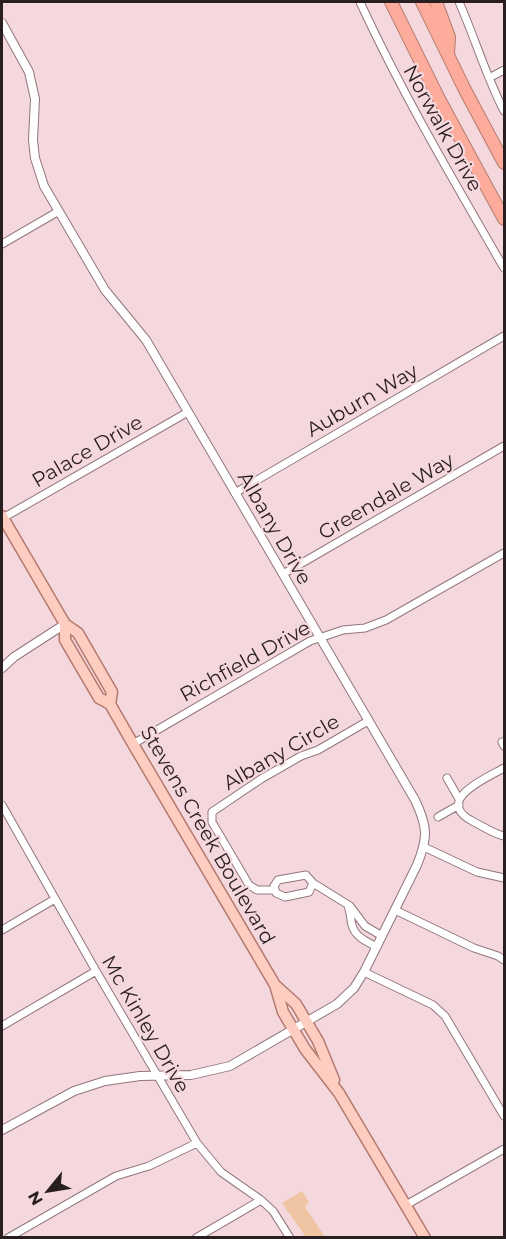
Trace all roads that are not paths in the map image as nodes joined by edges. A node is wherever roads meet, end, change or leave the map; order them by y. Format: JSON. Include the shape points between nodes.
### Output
{"nodes":[{"id":1,"x":360,"y":2,"type":"edge"},
{"id":2,"x":391,"y":2,"type":"edge"},
{"id":3,"x":422,"y":2,"type":"edge"},
{"id":4,"x":436,"y":2,"type":"edge"},
{"id":5,"x":463,"y":3,"type":"edge"},
{"id":6,"x":2,"y":23,"type":"edge"},
{"id":7,"x":447,"y":55,"type":"junction"},
{"id":8,"x":504,"y":70,"type":"edge"},
{"id":9,"x":489,"y":78,"type":"junction"},
{"id":10,"x":504,"y":111,"type":"edge"},
{"id":11,"x":504,"y":163,"type":"edge"},
{"id":12,"x":59,"y":211,"type":"junction"},
{"id":13,"x":504,"y":219,"type":"edge"},
{"id":14,"x":2,"y":244,"type":"edge"},
{"id":15,"x":504,"y":268,"type":"edge"},
{"id":16,"x":504,"y":336,"type":"edge"},
{"id":17,"x":188,"y":412,"type":"junction"},
{"id":18,"x":504,"y":446,"type":"edge"},
{"id":19,"x":235,"y":493,"type":"junction"},
{"id":20,"x":2,"y":517,"type":"edge"},
{"id":21,"x":504,"y":553,"type":"edge"},
{"id":22,"x":283,"y":574,"type":"junction"},
{"id":23,"x":65,"y":624,"type":"junction"},
{"id":24,"x":320,"y":638,"type":"junction"},
{"id":25,"x":2,"y":668,"type":"edge"},
{"id":26,"x":368,"y":721,"type":"junction"},
{"id":27,"x":133,"y":744,"type":"junction"},
{"id":28,"x":504,"y":768,"type":"edge"},
{"id":29,"x":447,"y":778,"type":"dead end"},
{"id":30,"x":459,"y":802,"type":"junction"},
{"id":31,"x":2,"y":805,"type":"edge"},
{"id":32,"x":438,"y":817,"type":"dead end"},
{"id":33,"x":504,"y":836,"type":"edge"},
{"id":34,"x":424,"y":847,"type":"junction"},
{"id":35,"x":504,"y":878,"type":"edge"},
{"id":36,"x":313,"y":883,"type":"junction"},
{"id":37,"x":274,"y":890,"type":"junction"},
{"id":38,"x":55,"y":899,"type":"junction"},
{"id":39,"x":395,"y":910,"type":"junction"},
{"id":40,"x":355,"y":920,"type":"junction"},
{"id":41,"x":2,"y":930,"type":"edge"},
{"id":42,"x":382,"y":936,"type":"junction"},
{"id":43,"x":376,"y":947,"type":"junction"},
{"id":44,"x":504,"y":960,"type":"edge"},
{"id":45,"x":96,"y":971,"type":"junction"},
{"id":46,"x":364,"y":972,"type":"junction"},
{"id":47,"x":275,"y":985,"type":"junction"},
{"id":48,"x":307,"y":1023,"type":"junction"},
{"id":49,"x":2,"y":1026,"type":"edge"},
{"id":50,"x":294,"y":1030,"type":"junction"},
{"id":51,"x":158,"y":1075,"type":"junction"},
{"id":52,"x":339,"y":1093,"type":"junction"},
{"id":53,"x":504,"y":1116,"type":"edge"},
{"id":54,"x":2,"y":1130,"type":"edge"},
{"id":55,"x":197,"y":1143,"type":"junction"},
{"id":56,"x":504,"y":1149,"type":"edge"},
{"id":57,"x":261,"y":1200,"type":"junction"},
{"id":58,"x":406,"y":1205,"type":"junction"},
{"id":59,"x":8,"y":1238,"type":"edge"},
{"id":60,"x":196,"y":1238,"type":"edge"},
{"id":61,"x":290,"y":1238,"type":"edge"},
{"id":62,"x":425,"y":1238,"type":"edge"}],
"edges":[{"from":1,"to":15,"type":"street","name":"Norwalk Drive","via":[[386,59]]},
{"from":2,"to":13,"type":"highway"},
{"from":3,"to":7,"type":"highway"},
{"from":4,"to":7,"type":"highway","via":[[449,37]]},
{"from":5,"to":9,"type":"street"},
{"from":6,"to":12,"type":"street","name":"Albany Drive","via":[[29,72],[35,99],[34,158]]},
{"from":7,"to":11,"type":"highway"},
{"from":8,"to":9,"type":"street"},
{"from":9,"to":10,"type":"street"},
{"from":12,"to":14,"type":"street"},
{"from":12,"to":17,"type":"street","name":"Albany Drive","via":[[105,290],[139,329]]},
{"from":16,"to":19,"type":"street","name":"Auburn Way"},
{"from":17,"to":19,"type":"street","name":"Albany Drive"},
{"from":17,"to":20,"type":"street","name":"Palace Drive"},
{"from":18,"to":22,"type":"street","name":"Greendale Way"},
{"from":19,"to":22,"type":"street","name":"Albany Drive"},
{"from":20,"to":23,"type":"main road","name":"Stevens Creek Boulevard"},
{"from":21,"to":24,"type":"street","name":"Richfield Drive","via":[[386,620]]},
{"from":22,"to":24,"type":"street","name":"Albany Drive"},
{"from":23,"to":25,"type":"street"},
{"from":23,"to":27,"type":"main road","name":"Stevens Creek Boulevard","via":[[78,633],[112,692],[110,704]]},
{"from":24,"to":26,"type":"street","name":"Albany Drive"},
{"from":24,"to":27,"type":"street","name":"Richfield Drive"},
{"from":26,"to":34,"type":"street","name":"Albany Drive","via":[[421,813],[426,835]]},
{"from":26,"to":37,"type":"street","name":"Albany Circle","via":[[291,762],[212,812],[212,822],[249,885],[257,890]]},
{"from":27,"to":47,"type":"main road","name":"Stevens Creek Boulevard"},
{"from":28,"to":30,"type":"street","via":[[469,788]]},
{"from":29,"to":30,"type":"street"},
{"from":30,"to":32,"type":"street"},
{"from":30,"to":33,"type":"street","via":[[468,819]]},
{"from":31,"to":38,"type":"street","name":"Mc Kinley Drive"},
{"from":34,"to":35,"type":"street","via":[[477,872]]},
{"from":34,"to":39,"type":"street","name":"Albany Drive"},
{"from":36,"to":37,"type":"street","name":"Albany Circle","via":[[309,892],[285,897]]},
{"from":36,"to":37,"type":"street","via":[[303,875],[278,880]]},
{"from":36,"to":40,"type":"street","via":[[354,909]]},
{"from":38,"to":41,"type":"street"},
{"from":38,"to":45,"type":"street","name":"Mc Kinley Drive"},
{"from":39,"to":42,"type":"street","name":"Albany Drive"},
{"from":39,"to":44,"type":"street"},
{"from":40,"to":42,"type":"street"},
{"from":40,"to":43,"type":"street","via":[[353,928]]},
{"from":42,"to":43,"type":"street","name":"Albany Drive"},
{"from":43,"to":46,"type":"street","name":"Albany Drive"},
{"from":45,"to":49,"type":"street"},
{"from":45,"to":51,"type":"street","name":"Mc Kinley Drive"},
{"from":46,"to":48,"type":"street","name":"Albany Drive","via":[[347,996]]},
{"from":46,"to":53,"type":"street","via":[[433,1005],[445,1016]]},
{"from":47,"to":48,"type":"main road","name":"Stevens Creek Boulevard","via":[[296,1004]]},
{"from":47,"to":50,"type":"main road","name":"Stevens Creek Boulevard","via":[[283,1012]]},
{"from":48,"to":50,"type":"street","name":"Albany Drive"},
{"from":48,"to":52,"type":"main road","name":"Stevens Creek Boulevard"},
{"from":50,"to":51,"type":"street","name":"Albany Drive","via":[[230,1066],[191,1076]]},
{"from":50,"to":52,"type":"main road","name":"Stevens Creek Boulevard"},
{"from":51,"to":54,"type":"street","name":"Albany Drive","via":[[105,1081],[74,1091]]},
{"from":51,"to":55,"type":"street","name":"Mc Kinley Drive"},
{"from":52,"to":58,"type":"main road","name":"Stevens Creek Boulevard"},
{"from":55,"to":57,"type":"street","name":"Mc Kinley Drive","via":[[221,1172]]},
{"from":55,"to":59,"type":"street","via":[[149,1166],[116,1176]]},
{"from":56,"to":58,"type":"street"},
{"from":57,"to":60,"type":"street"},
{"from":57,"to":61,"type":"street","name":"Mc Kinley Drive"},
{"from":58,"to":62,"type":"main road","name":"Stevens Creek Boulevard"}]}
